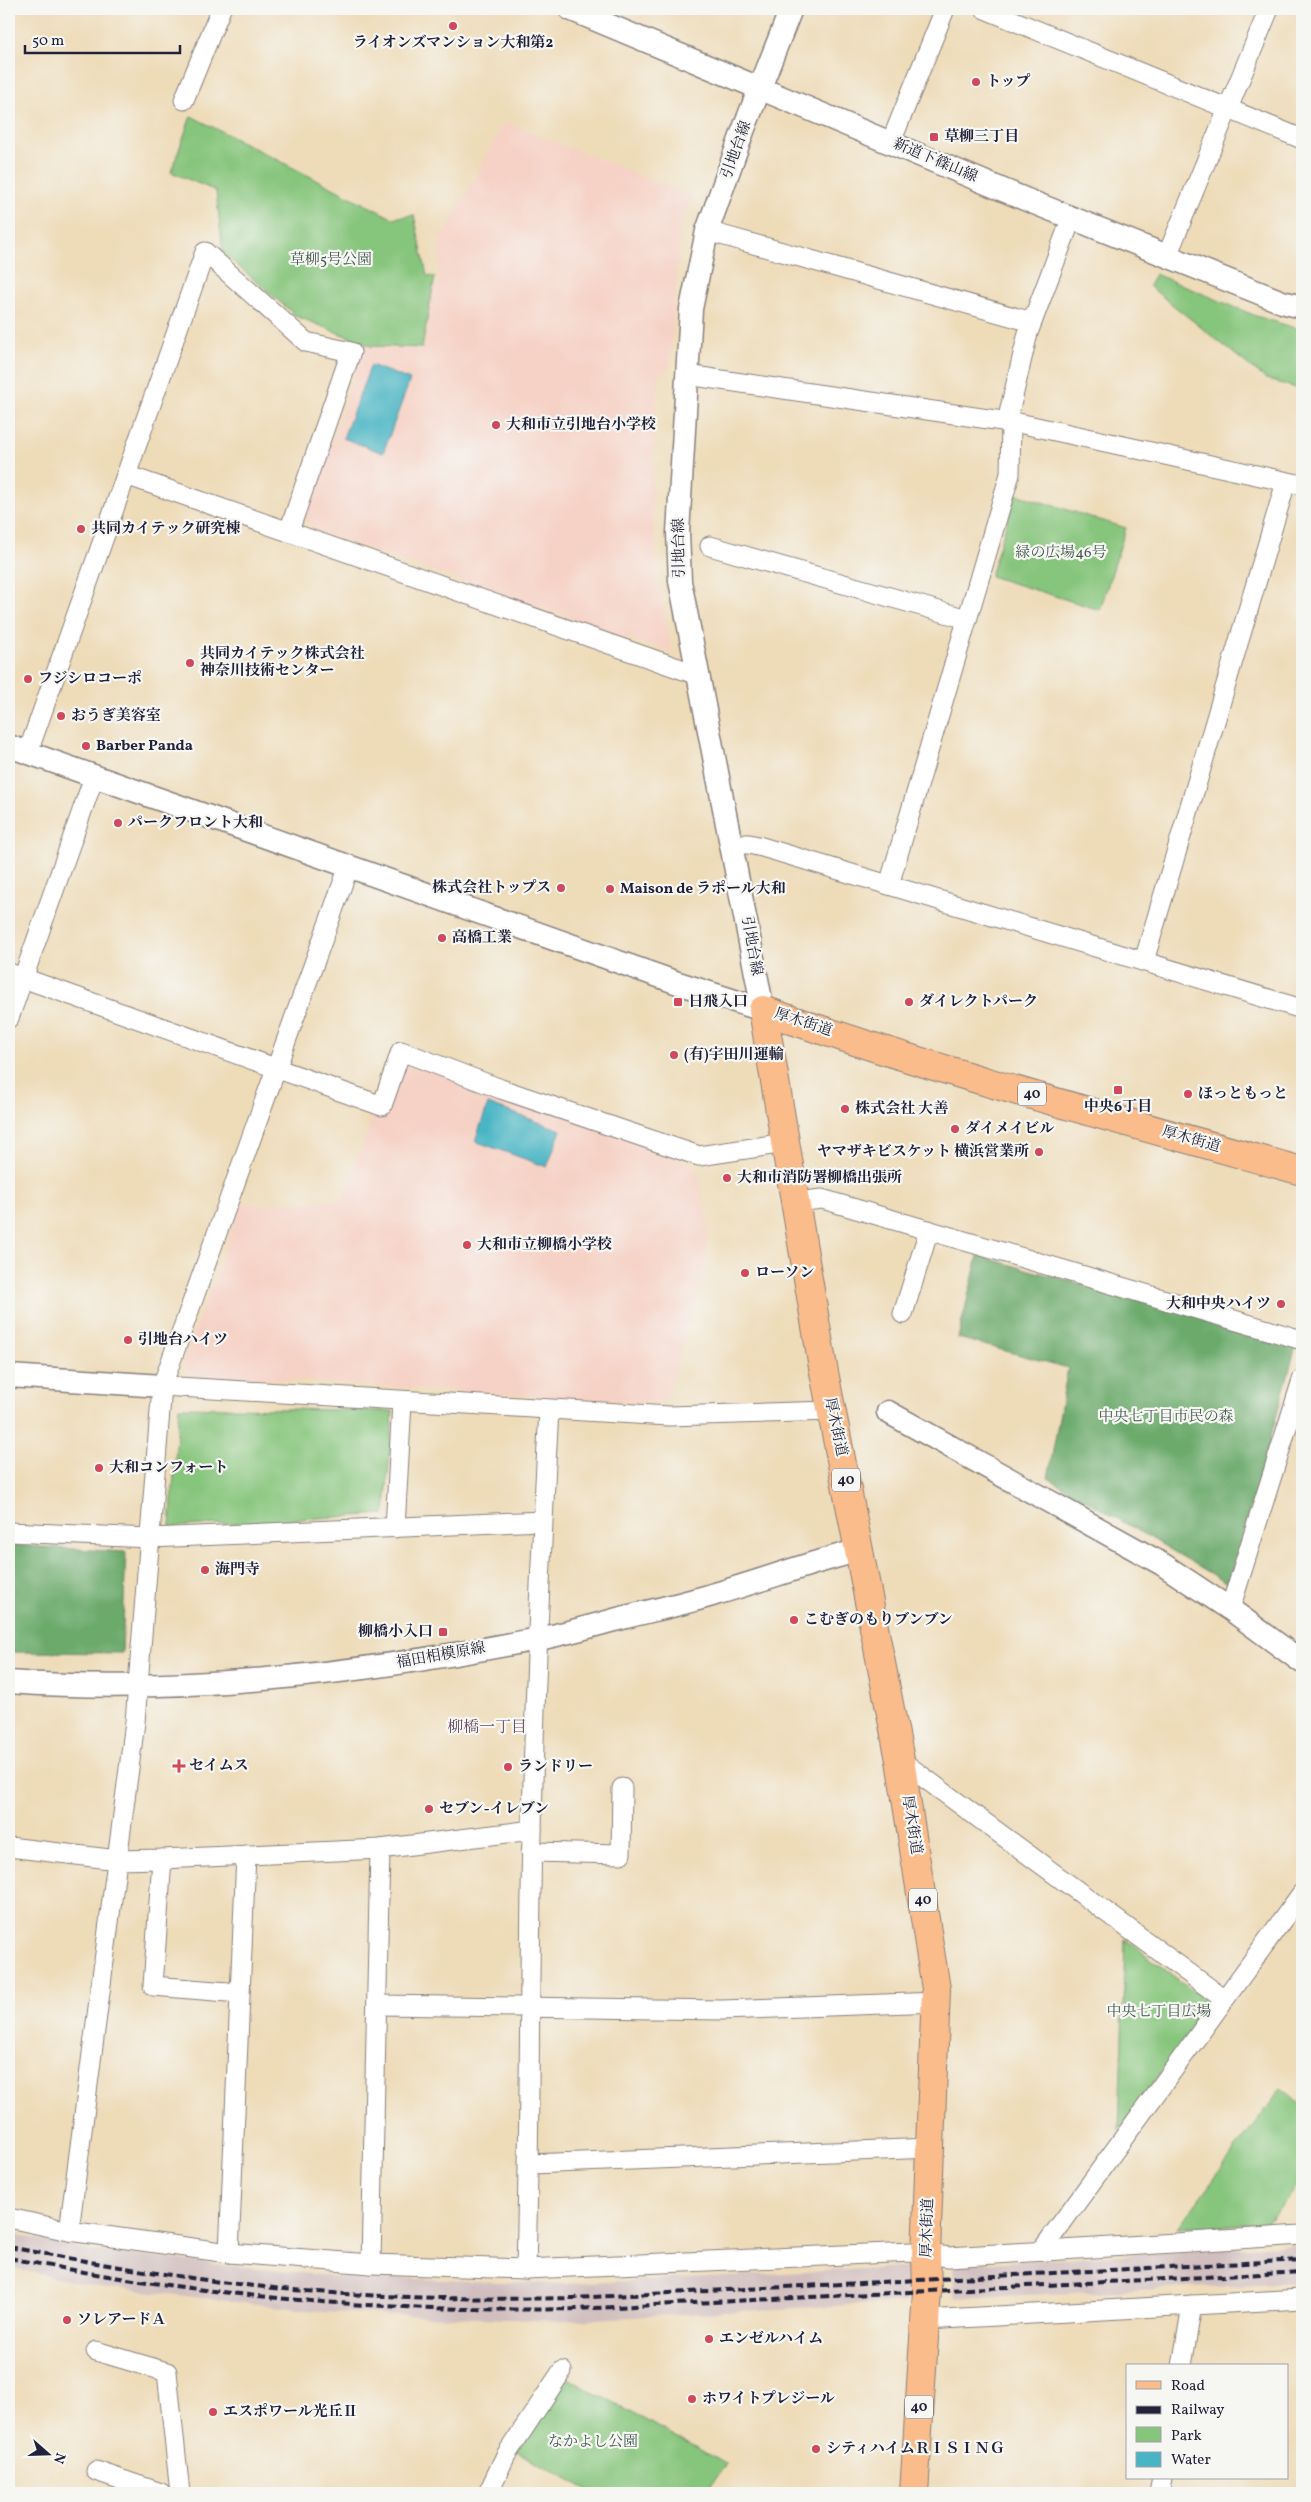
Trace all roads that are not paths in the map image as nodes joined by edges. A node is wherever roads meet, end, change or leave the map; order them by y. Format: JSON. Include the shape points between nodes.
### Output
{"nodes":[{"id":1,"x":221,"y":9,"type":"edge"},
{"id":2,"x":570,"y":9,"type":"edge"},
{"id":3,"x":792,"y":9,"type":"edge"},
{"id":4,"x":945,"y":9,"type":"edge"},
{"id":5,"x":985,"y":9,"type":"edge"},
{"id":6,"x":1269,"y":9,"type":"edge"},
{"id":7,"x":759,"y":88,"type":"junction"},
{"id":8,"x":184,"y":100,"type":"dead end"},
{"id":9,"x":1227,"y":107,"type":"junction"},
{"id":10,"x":1302,"y":138,"type":"edge"},
{"id":11,"x":891,"y":142,"type":"junction"},
{"id":12,"x":1072,"y":218,"type":"junction"},
{"id":13,"x":707,"y":231,"type":"junction"},
{"id":14,"x":1166,"y":256,"type":"junction"},
{"id":15,"x":1302,"y":307,"type":"edge"},
{"id":16,"x":1032,"y":322,"type":"junction"},
{"id":17,"x":686,"y":375,"type":"junction"},
{"id":18,"x":1011,"y":422,"type":"junction"},
{"id":19,"x":126,"y":475,"type":"junction"},
{"id":20,"x":1294,"y":483,"type":"edge"},
{"id":21,"x":288,"y":531,"type":"junction"},
{"id":22,"x":710,"y":546,"type":"dead end"},
{"id":23,"x":967,"y":619,"type":"junction"},
{"id":24,"x":698,"y":675,"type":"junction"},
{"id":25,"x":18,"y":749,"type":"edge"},
{"id":26,"x":94,"y":777,"type":"junction"},
{"id":27,"x":733,"y":844,"type":"junction"},
{"id":28,"x":349,"y":866,"type":"junction"},
{"id":29,"x":889,"y":884,"type":"junction"},
{"id":30,"x":1144,"y":961,"type":"junction"},
{"id":31,"x":16,"y":976,"type":"edge"},
{"id":32,"x":1302,"y":1009,"type":"edge"},
{"id":33,"x":763,"y":1010,"type":"junction"},
{"id":34,"x":9,"y":1018,"type":"edge"},
{"id":35,"x":276,"y":1068,"type":"junction"},
{"id":36,"x":785,"y":1143,"type":"junction"},
{"id":37,"x":1302,"y":1171,"type":"edge"},
{"id":38,"x":796,"y":1202,"type":"junction"},
{"id":39,"x":929,"y":1230,"type":"junction"},
{"id":40,"x":903,"y":1314,"type":"dead end"},
{"id":41,"x":1302,"y":1340,"type":"edge"},
{"id":42,"x":9,"y":1376,"type":"edge"},
{"id":43,"x":1302,"y":1380,"type":"edge"},
{"id":44,"x":162,"y":1386,"type":"junction"},
{"id":45,"x":402,"y":1402,"type":"junction"},
{"id":46,"x":550,"y":1410,"type":"junction"},
{"id":47,"x":831,"y":1411,"type":"junction"},
{"id":48,"x":888,"y":1412,"type":"dead end"},
{"id":49,"x":542,"y":1521,"type":"junction"},
{"id":50,"x":395,"y":1528,"type":"junction"},
{"id":51,"x":9,"y":1532,"type":"edge"},
{"id":52,"x":150,"y":1538,"type":"junction"},
{"id":53,"x":861,"y":1550,"type":"junction"},
{"id":54,"x":1230,"y":1610,"type":"junction"},
{"id":55,"x":537,"y":1639,"type":"junction"},
{"id":56,"x":1302,"y":1662,"type":"edge"},
{"id":57,"x":9,"y":1682,"type":"edge"},
{"id":58,"x":137,"y":1685,"type":"junction"},
{"id":59,"x":900,"y":1760,"type":"junction"},
{"id":60,"x":622,"y":1788,"type":"dead end"},
{"id":61,"x":532,"y":1830,"type":"junction"},
{"id":62,"x":9,"y":1846,"type":"edge"},
{"id":63,"x":380,"y":1849,"type":"junction"},
{"id":64,"x":532,"y":1852,"type":"junction"},
{"id":65,"x":246,"y":1855,"type":"junction"},
{"id":66,"x":162,"y":1859,"type":"junction"},
{"id":67,"x":118,"y":1860,"type":"junction"},
{"id":68,"x":1302,"y":1893,"type":"edge"},
{"id":69,"x":240,"y":1993,"type":"junction"},
{"id":70,"x":1224,"y":1999,"type":"junction"},
{"id":71,"x":937,"y":2002,"type":"junction"},
{"id":72,"x":378,"y":2005,"type":"junction"},
{"id":73,"x":531,"y":2008,"type":"junction"},
{"id":74,"x":931,"y":2148,"type":"junction"},
{"id":75,"x":530,"y":2164,"type":"junction"},
{"id":76,"x":9,"y":2218,"type":"edge"},
{"id":77,"x":69,"y":2231,"type":"junction"},
{"id":78,"x":1302,"y":2235,"type":"edge"},
{"id":79,"x":1042,"y":2250,"type":"junction"},
{"id":80,"x":229,"y":2253,"type":"junction"},
{"id":81,"x":926,"y":2254,"type":"junction"},
{"id":82,"x":371,"y":2264,"type":"junction"},
{"id":83,"x":526,"y":2268,"type":"junction"},
{"id":84,"x":1302,"y":2299,"type":"edge"},
{"id":85,"x":1192,"y":2305,"type":"junction"},
{"id":86,"x":925,"y":2320,"type":"junction"},
{"id":87,"x":96,"y":2351,"type":"dead end"},
{"id":88,"x":1182,"y":2364,"type":"edge"},
{"id":89,"x":562,"y":2371,"type":"dead end"},
{"id":90,"x":96,"y":2471,"type":"dead end"},
{"id":91,"x":1162,"y":2480,"type":"edge"},
{"id":92,"x":161,"y":2493,"type":"edge"},
{"id":93,"x":180,"y":2493,"type":"edge"},
{"id":94,"x":488,"y":2493,"type":"edge"},
{"id":95,"x":914,"y":2493,"type":"edge"},
{"id":96,"x":1159,"y":2493,"type":"edge"}],
"edges":[{"from":1,"to":8,"type":"street"},
{"from":2,"to":7,"type":"street","name":"新道下篠山線"},
{"from":3,"to":7,"type":"street","name":"引地台線"},
{"from":4,"to":11,"type":"street"},
{"from":5,"to":9,"type":"street"},
{"from":6,"to":9,"type":"street"},
{"from":7,"to":11,"type":"street","name":"新道下篠山線"},
{"from":7,"to":13,"type":"street","name":"引地台線"},
{"from":9,"to":10,"type":"street"},
{"from":9,"to":14,"type":"street"},
{"from":11,"to":12,"type":"street","name":"新道下篠山線"},
{"from":12,"to":14,"type":"street","name":"新道下篠山線"},
{"from":12,"to":16,"type":"street"},
{"from":13,"to":16,"type":"street"},
{"from":13,"to":17,"type":"street","name":"引地台線","via":[[691,309]]},
{"from":14,"to":15,"type":"street","name":"新道下篠山線"},
{"from":16,"to":18,"type":"street","via":[[1009,413]]},
{"from":17,"to":18,"type":"street"},
{"from":17,"to":24,"type":"street","name":"引地台線","via":[[678,533],[680,581]]},
{"from":18,"to":20,"type":"street"},
{"from":18,"to":23,"type":"street","via":[[1010,474]]},
{"from":19,"to":21,"type":"street"},
{"from":19,"to":21,"type":"street","via":[[205,252],[306,342],[351,352]]},
{"from":19,"to":25,"type":"street"},
{"from":20,"to":30,"type":"street"},
{"from":21,"to":24,"type":"street"},
{"from":22,"to":23,"type":"street"},
{"from":23,"to":29,"type":"street"},
{"from":24,"to":27,"type":"street","name":"引地台線"},
{"from":25,"to":26,"type":"street"},
{"from":26,"to":28,"type":"street"},
{"from":26,"to":31,"type":"street"},
{"from":27,"to":29,"type":"street","via":[[762,847]]},
{"from":27,"to":33,"type":"street","name":"引地台線"},
{"from":28,"to":33,"type":"street"},
{"from":28,"to":35,"type":"street"},
{"from":29,"to":30,"type":"street"},
{"from":30,"to":32,"type":"street"},
{"from":31,"to":34,"type":"street"},
{"from":31,"to":35,"type":"street"},
{"from":33,"to":36,"type":"main road","name":"厚木街道","number":"40"},
{"from":33,"to":37,"type":"main road","name":"厚木街道","number":"40","via":[[1063,1104]]},
{"from":35,"to":36,"type":"street","via":[[382,1106],[401,1051],[501,1089],[699,1156]]},
{"from":35,"to":44,"type":"street"},
{"from":36,"to":38,"type":"main road","name":"厚木街道","number":"40"},
{"from":38,"to":39,"type":"street","via":[[822,1199]]},
{"from":38,"to":47,"type":"main road","name":"厚木街道","number":"40"},
{"from":39,"to":40,"type":"street"},
{"from":39,"to":41,"type":"street"},
{"from":42,"to":44,"type":"street"},
{"from":43,"to":54,"type":"street"},
{"from":44,"to":45,"type":"street"},
{"from":44,"to":52,"type":"street"},
{"from":45,"to":46,"type":"street"},
{"from":45,"to":50,"type":"street"},
{"from":46,"to":47,"type":"street","via":[[669,1416]]},
{"from":46,"to":49,"type":"street"},
{"from":47,"to":53,"type":"main road","name":"厚木街道","number":"40"},
{"from":48,"to":54,"type":"street","via":[[1162,1564]]},
{"from":49,"to":50,"type":"street"},
{"from":49,"to":55,"type":"street"},
{"from":50,"to":52,"type":"street"},
{"from":51,"to":52,"type":"street"},
{"from":52,"to":58,"type":"street"},
{"from":53,"to":55,"type":"street","name":"福田相模原線","via":[[714,1595]]},
{"from":53,"to":59,"type":"main road","name":"厚木街道","number":"40"},
{"from":54,"to":56,"type":"street"},
{"from":55,"to":58,"type":"street","name":"福田相模原線","via":[[405,1663],[321,1673]]},
{"from":55,"to":61,"type":"street"},
{"from":57,"to":58,"type":"street","name":"福田相模原線"},
{"from":58,"to":67,"type":"street"},
{"from":59,"to":70,"type":"street"},
{"from":59,"to":71,"type":"main road","name":"厚木街道","number":"40"},
{"from":60,"to":64,"type":"street","via":[[621,1854]]},
{"from":61,"to":63,"type":"street"},
{"from":61,"to":64,"type":"street"},
{"from":62,"to":67,"type":"street"},
{"from":63,"to":65,"type":"street"},
{"from":63,"to":72,"type":"street"},
{"from":64,"to":73,"type":"street"},
{"from":65,"to":66,"type":"street"},
{"from":65,"to":69,"type":"street"},
{"from":66,"to":67,"type":"street"},
{"from":66,"to":69,"type":"street","via":[[153,1986]]},
{"from":67,"to":77,"type":"street"},
{"from":68,"to":70,"type":"street"},
{"from":69,"to":80,"type":"street"},
{"from":70,"to":79,"type":"street"},
{"from":71,"to":73,"type":"street","via":[[722,2010]]},
{"from":71,"to":74,"type":"main road","name":"厚木街道","number":"40"},
{"from":72,"to":73,"type":"street"},
{"from":72,"to":82,"type":"street"},
{"from":73,"to":75,"type":"street"},
{"from":74,"to":75,"type":"street"},
{"from":74,"to":81,"type":"main road","name":"厚木街道","number":"40"},
{"from":75,"to":83,"type":"street"},
{"from":76,"to":77,"type":"street"},
{"from":77,"to":80,"type":"street"},
{"from":78,"to":79,"type":"street"},
{"from":79,"to":81,"type":"street","via":[[942,2257]]},
{"from":80,"to":82,"type":"street"},
{"from":81,"to":83,"type":"street"},
{"from":81,"to":86,"type":"main road","name":"厚木街道","number":"40"},
{"from":82,"to":83,"type":"street"},
{"from":84,"to":85,"type":"street"},
{"from":85,"to":86,"type":"street"},
{"from":85,"to":88,"type":"street"},
{"from":86,"to":95,"type":"main road","name":"厚木街道","number":"40"},
{"from":87,"to":93,"type":"street","via":[[167,2372]]},
{"from":89,"to":94,"type":"street","via":[[506,2455]]},
{"from":90,"to":92,"type":"street"},
{"from":91,"to":96,"type":"street"}]}
